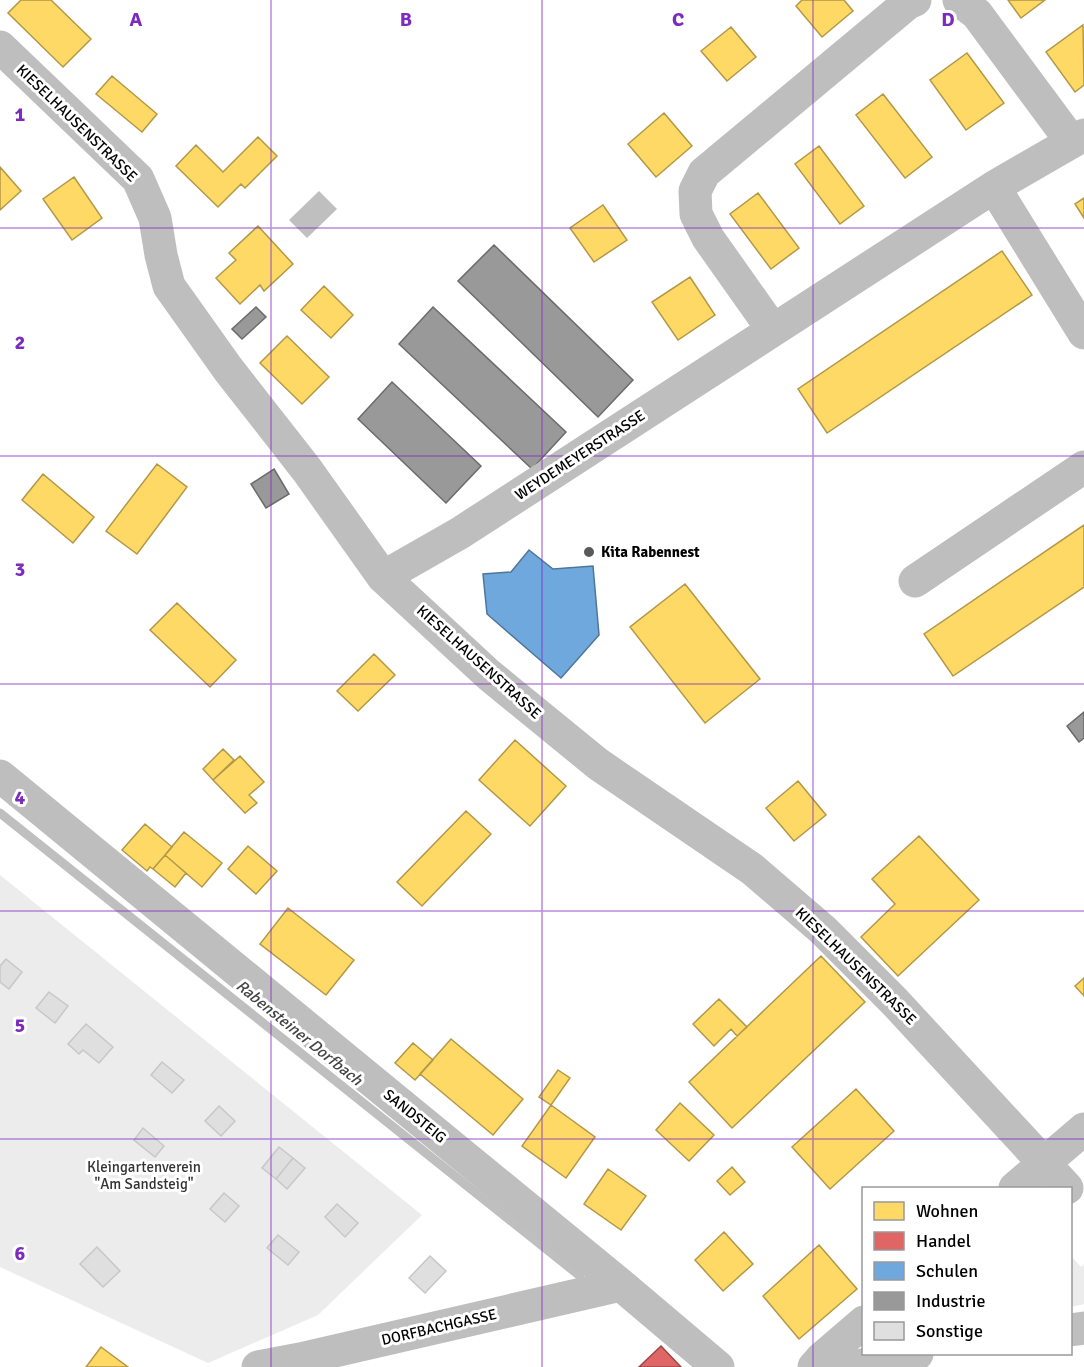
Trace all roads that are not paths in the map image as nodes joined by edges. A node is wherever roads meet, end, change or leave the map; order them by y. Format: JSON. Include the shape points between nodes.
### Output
{"nodes":[{"id":1,"x":915,"y":0,"type":"edge"},
{"id":2,"x":959,"y":0,"type":"edge"},
{"id":3,"x":0,"y":47,"type":"edge"},
{"id":4,"x":1078,"y":138,"type":"edge"},
{"id":5,"x":994,"y":187,"type":"junction"},
{"id":6,"x":773,"y":330,"type":"junction"},
{"id":7,"x":1084,"y":333,"type":"edge"},
{"id":8,"x":1084,"y":467,"type":"edge"},
{"id":9,"x":383,"y":577,"type":"junction"},
{"id":10,"x":915,"y":580,"type":"dead end"},
{"id":11,"x":0,"y":776,"type":"edge"},
{"id":12,"x":1084,"y":1129,"type":"edge"},
{"id":13,"x":1044,"y":1162,"type":"junction"},
{"id":14,"x":1016,"y":1187,"type":"edge"},
{"id":15,"x":1066,"y":1187,"type":"edge"},
{"id":16,"x":1072,"y":1194,"type":"edge"},
{"id":17,"x":1084,"y":1208,"type":"edge"},
{"id":18,"x":621,"y":1285,"type":"junction"},
{"id":19,"x":862,"y":1324,"type":"edge"},
{"id":20,"x":908,"y":1355,"type":"edge"},
{"id":21,"x":258,"y":1367,"type":"edge"},
{"id":22,"x":718,"y":1367,"type":"edge"},
{"id":23,"x":814,"y":1367,"type":"edge"},
{"id":24,"x":853,"y":1367,"type":"edge"}],
"edges":[{"from":1,"to":6,"type":"street","via":[[704,173],[695,190],[696,214],[708,238]]},
{"from":2,"to":4,"type":"street","name":"WEYDEMEYERSTRASSE","via":[[976,14]]},
{"from":3,"to":9,"type":"street","name":"KIESELHAUSENSTRASSE","via":[[138,179],[156,218],[169,286]]},
{"from":4,"to":5,"type":"street","name":"WEYDEMEYERSTRASSE"},
{"from":5,"to":6,"type":"street","name":"WEYDEMEYERSTRASSE"},
{"from":5,"to":7,"type":"street"},
{"from":6,"to":9,"type":"street","name":"WEYDEMEYERSTRASSE","via":[[460,534]]},
{"from":8,"to":10,"type":"street"},
{"from":9,"to":13,"type":"street","name":"KIESELHAUSENSTRASSE","via":[[489,675],[598,764],[752,869],[824,930]]},
{"from":11,"to":18,"type":"street","name":"SANDSTEIG"},
{"from":12,"to":13,"type":"street"},
{"from":13,"to":14,"type":"street"},
{"from":13,"to":15,"type":"street","name":"KIESELHAUSENSTRASSE"},
{"from":16,"to":17,"type":"street"},
{"from":18,"to":21,"type":"street","name":"DORFBACHGASSE"},
{"from":18,"to":22,"type":"street","name":"SANDSTEIG"},
{"from":19,"to":23,"type":"street"},
{"from":20,"to":24,"type":"street"}]}
